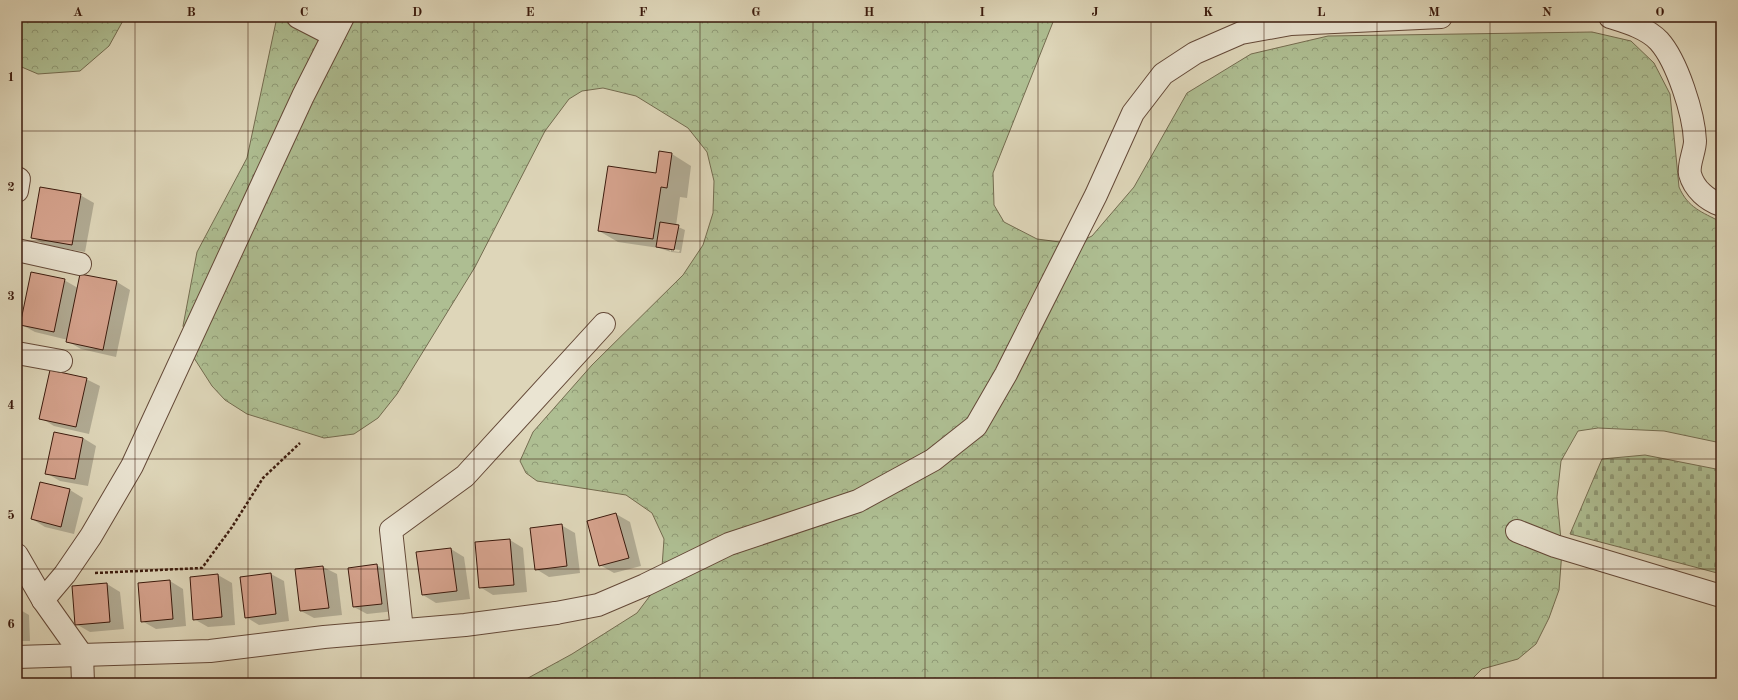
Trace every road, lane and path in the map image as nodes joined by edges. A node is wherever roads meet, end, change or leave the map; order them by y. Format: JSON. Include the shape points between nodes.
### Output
{"nodes":[{"id":1,"x":298,"y":17,"type":"edge"},
{"id":2,"x":1441,"y":17,"type":"edge"},
{"id":3,"x":1610,"y":17,"type":"edge"},
{"id":4,"x":338,"y":26,"type":"edge"},
{"id":5,"x":17,"y":178,"type":"edge"},
{"id":6,"x":17,"y":191,"type":"edge"},
{"id":7,"x":1721,"y":205,"type":"edge"},
{"id":8,"x":17,"y":250,"type":"edge"},
{"id":9,"x":80,"y":264,"type":"dead end"},
{"id":10,"x":604,"y":324,"type":"dead end"},
{"id":11,"x":17,"y":353,"type":"edge"},
{"id":12,"x":61,"y":361,"type":"dead end"},
{"id":13,"x":300,"y":443,"type":"dead end"},
{"id":14,"x":1517,"y":531,"type":"dead end"},
{"id":15,"x":17,"y":555,"type":"edge"},
{"id":16,"x":65,"y":574,"type":"junction"},
{"id":17,"x":1721,"y":596,"type":"edge"},
{"id":18,"x":44,"y":600,"type":"junction"},
{"id":19,"x":402,"y":630,"type":"junction"},
{"id":20,"x":82,"y":655,"type":"junction"},
{"id":21,"x":17,"y":657,"type":"edge"},
{"id":22,"x":83,"y":683,"type":"edge"}],
"edges":[{"from":1,"to":4,"type":"street"},
{"from":2,"to":19,"type":"street","via":[[1291,24],[1241,33],[1195,53],[1163,74],[1133,114],[1096,195],[1006,374],[976,426],[933,460],[858,501],[729,544],[598,605],[464,625]]},
{"from":3,"to":7,"type":"street","via":[[1634,25],[1659,41],[1674,65],[1692,117],[1695,143],[1690,173],[1696,189]]},
{"from":4,"to":16,"type":"street","via":[[302,96],[132,466],[91,536]]},
{"from":5,"to":6,"type":"street"},
{"from":8,"to":9,"type":"street"},
{"from":10,"to":19,"type":"street","via":[[465,476],[391,530]]},
{"from":11,"to":12,"type":"street"},
{"from":13,"to":16,"type":"path","via":[[263,478],[202,568]]},
{"from":14,"to":17,"type":"street","via":[[1562,548]]},
{"from":15,"to":18,"type":"street"},
{"from":16,"to":18,"type":"street"},
{"from":18,"to":20,"type":"street"},
{"from":19,"to":20,"type":"street","via":[[210,652]]},
{"from":20,"to":21,"type":"street"},
{"from":20,"to":22,"type":"street"}]}
